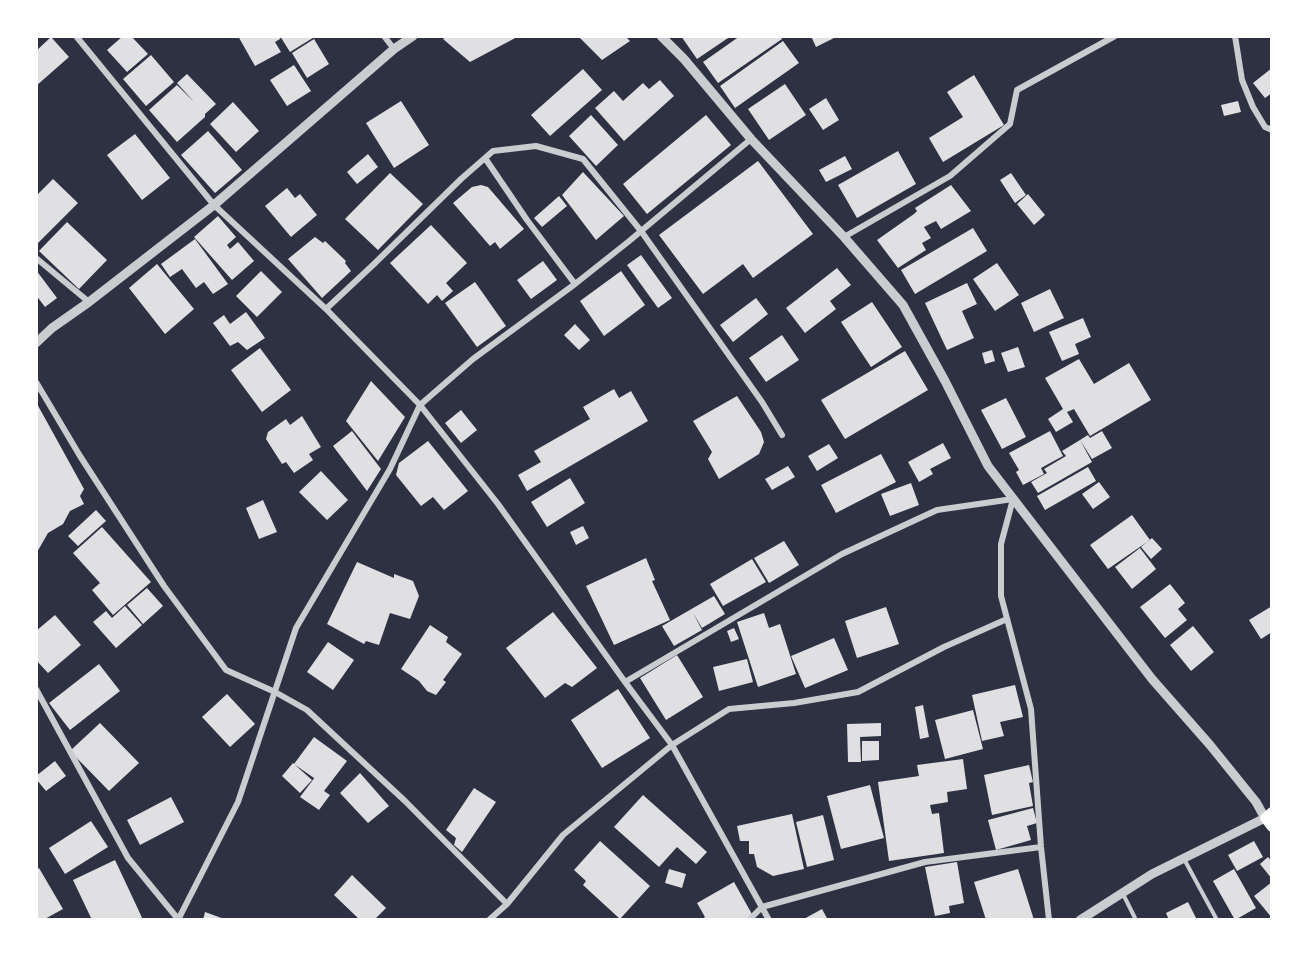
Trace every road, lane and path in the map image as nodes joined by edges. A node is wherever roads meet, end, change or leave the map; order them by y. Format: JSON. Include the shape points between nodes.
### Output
{"nodes":[{"id":1,"x":76,"y":36,"type":"edge"},
{"id":2,"x":384,"y":36,"type":"edge"},
{"id":3,"x":413,"y":36,"type":"edge"},
{"id":4,"x":661,"y":36,"type":"edge"},
{"id":5,"x":1115,"y":36,"type":"edge"},
{"id":6,"x":1235,"y":36,"type":"edge"},
{"id":7,"x":394,"y":49,"type":"junction"},
{"id":8,"x":1272,"y":130,"type":"edge"},
{"id":9,"x":751,"y":139,"type":"junction"},
{"id":10,"x":485,"y":158,"type":"junction"},
{"id":11,"x":214,"y":205,"type":"junction"},
{"id":12,"x":641,"y":231,"type":"junction"},
{"id":13,"x":844,"y":237,"type":"junction"},
{"id":14,"x":36,"y":258,"type":"edge"},
{"id":15,"x":575,"y":284,"type":"junction"},
{"id":16,"x":89,"y":302,"type":"junction"},
{"id":17,"x":326,"y":309,"type":"junction"},
{"id":18,"x":36,"y":343,"type":"edge"},
{"id":19,"x":36,"y":382,"type":"edge"},
{"id":20,"x":420,"y":405,"type":"junction"},
{"id":21,"x":782,"y":435,"type":"dead end"},
{"id":22,"x":1013,"y":499,"type":"junction"},
{"id":23,"x":1007,"y":619,"type":"junction"},
{"id":24,"x":625,"y":682,"type":"junction"},
{"id":25,"x":36,"y":689,"type":"edge"},
{"id":26,"x":275,"y":692,"type":"junction"},
{"id":27,"x":672,"y":745,"type":"junction"},
{"id":28,"x":1270,"y":819,"type":"edge"},
{"id":29,"x":1041,"y":846,"type":"junction"},
{"id":30,"x":1184,"y":858,"type":"junction"},
{"id":31,"x":1122,"y":893,"type":"junction"},
{"id":32,"x":507,"y":904,"type":"junction"},
{"id":33,"x":762,"y":907,"type":"junction"},
{"id":34,"x":178,"y":919,"type":"edge"},
{"id":35,"x":489,"y":920,"type":"edge"},
{"id":36,"x":749,"y":920,"type":"edge"},
{"id":37,"x":769,"y":920,"type":"edge"},
{"id":38,"x":1049,"y":920,"type":"edge"},
{"id":39,"x":1080,"y":920,"type":"edge"},
{"id":40,"x":1136,"y":920,"type":"edge"},
{"id":41,"x":1217,"y":920,"type":"edge"}],
"edges":[{"from":1,"to":11,"type":"street"},
{"from":2,"to":7,"type":"street"},
{"from":3,"to":7,"type":"street"},
{"from":4,"to":9,"type":"street"},
{"from":5,"to":13,"type":"street","via":[[1017,90],[1010,124],[950,176]]},
{"from":6,"to":8,"type":"street","via":[[1242,80],[1253,107],[1265,127]]},
{"from":7,"to":11,"type":"street"},
{"from":9,"to":12,"type":"street"},
{"from":9,"to":13,"type":"street"},
{"from":10,"to":12,"type":"street","via":[[494,151],[536,146],[583,159]]},
{"from":10,"to":15,"type":"street"},
{"from":10,"to":17,"type":"street"},
{"from":11,"to":16,"type":"street"},
{"from":11,"to":17,"type":"street"},
{"from":12,"to":15,"type":"street"},
{"from":12,"to":21,"type":"street"},
{"from":13,"to":22,"type":"street","via":[[903,305],[988,466]]},
{"from":14,"to":16,"type":"street"},
{"from":15,"to":20,"type":"street","via":[[473,359]]},
{"from":16,"to":18,"type":"street"},
{"from":17,"to":20,"type":"street"},
{"from":19,"to":26,"type":"street","via":[[158,576],[226,670]]},
{"from":20,"to":24,"type":"street","via":[[498,504]]},
{"from":20,"to":26,"type":"street","via":[[390,469],[296,628]]},
{"from":22,"to":23,"type":"street","via":[[1001,544],[1001,596]]},
{"from":22,"to":24,"type":"street","via":[[937,510],[842,554]]},
{"from":22,"to":28,"type":"street","via":[[1152,679]]},
{"from":23,"to":27,"type":"street","via":[[858,693],[729,710]]},
{"from":23,"to":29,"type":"street","via":[[1031,709]]},
{"from":24,"to":27,"type":"street"},
{"from":25,"to":34,"type":"street","via":[[128,858]]},
{"from":26,"to":32,"type":"street","via":[[315,717]]},
{"from":26,"to":34,"type":"street","via":[[238,802]]},
{"from":27,"to":32,"type":"street","via":[[563,835]]},
{"from":27,"to":33,"type":"street"},
{"from":28,"to":30,"type":"street"},
{"from":29,"to":33,"type":"street","via":[[925,862]]},
{"from":29,"to":38,"type":"street"},
{"from":30,"to":31,"type":"street"},
{"from":30,"to":41,"type":"lane"},
{"from":31,"to":39,"type":"street"},
{"from":31,"to":40,"type":"lane"},
{"from":32,"to":35,"type":"street"},
{"from":33,"to":36,"type":"street"},
{"from":33,"to":37,"type":"street"}]}
